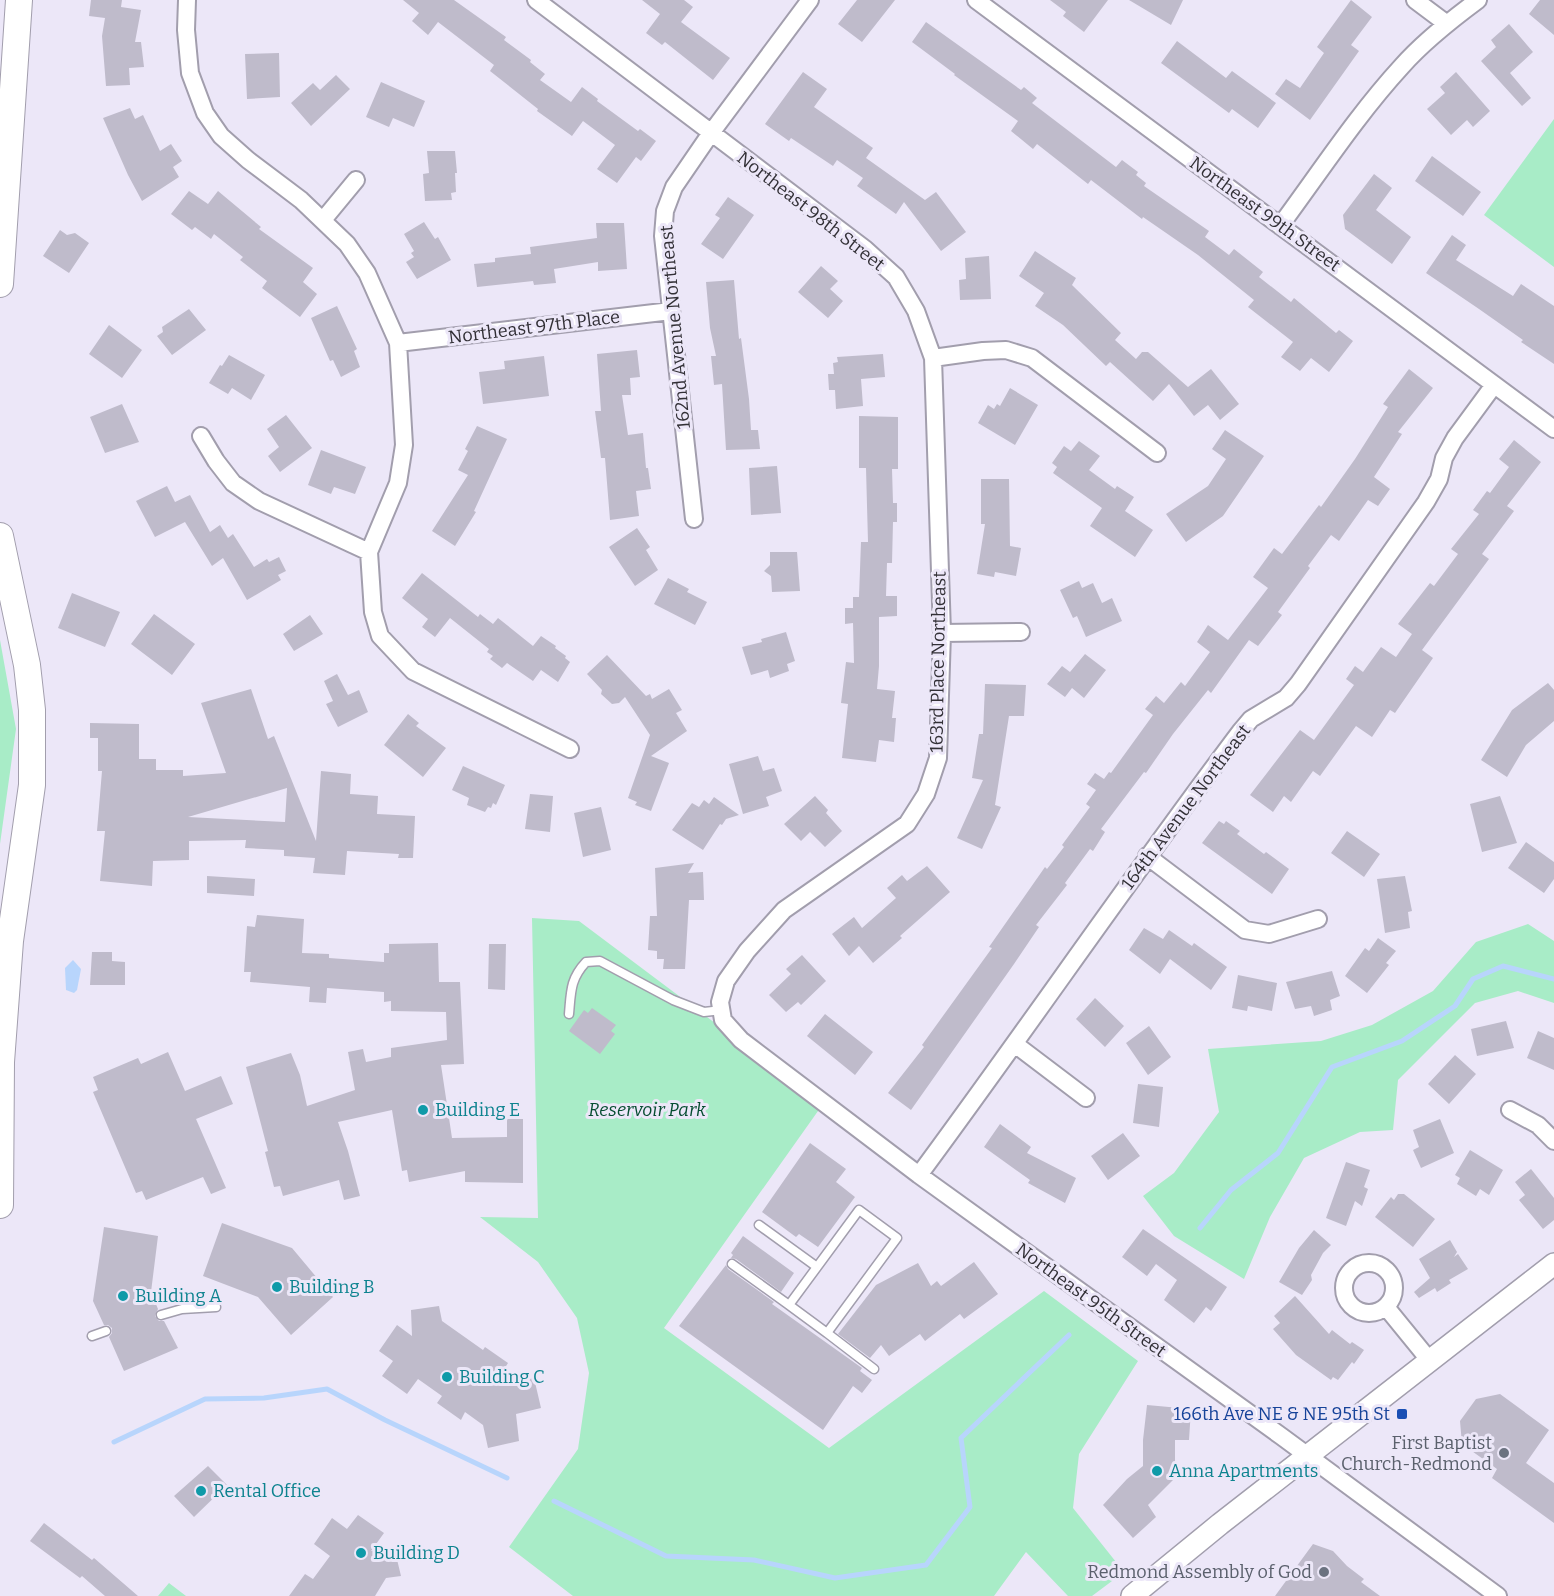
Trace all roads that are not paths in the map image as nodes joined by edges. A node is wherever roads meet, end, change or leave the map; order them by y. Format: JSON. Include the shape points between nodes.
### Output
{"nodes":[{"id":1,"x":19,"y":0,"type":"edge"},
{"id":2,"x":187,"y":0,"type":"edge"},
{"id":3,"x":536,"y":0,"type":"edge"},
{"id":4,"x":810,"y":0,"type":"edge"},
{"id":5,"x":976,"y":0,"type":"edge"},
{"id":6,"x":1415,"y":0,"type":"edge"},
{"id":7,"x":1478,"y":0,"type":"edge"},
{"id":8,"x":1447,"y":24,"type":"junction"},
{"id":9,"x":711,"y":133,"type":"junction"},
{"id":10,"x":356,"y":180,"type":"dead end"},
{"id":11,"x":323,"y":220,"type":"junction"},
{"id":12,"x":1280,"y":226,"type":"junction"},
{"id":13,"x":0,"y":284,"type":"edge"},
{"id":14,"x":671,"y":311,"type":"junction"},
{"id":15,"x":398,"y":343,"type":"junction"},
{"id":16,"x":933,"y":358,"type":"junction"},
{"id":17,"x":1494,"y":385,"type":"junction"},
{"id":18,"x":1554,"y":429,"type":"edge"},
{"id":19,"x":201,"y":436,"type":"dead end"},
{"id":20,"x":1157,"y":453,"type":"dead end"},
{"id":21,"x":694,"y":519,"type":"dead end"},
{"id":22,"x":0,"y":536,"type":"edge"},
{"id":23,"x":369,"y":552,"type":"junction"},
{"id":24,"x":1021,"y":632,"type":"dead end"},
{"id":25,"x":942,"y":633,"type":"junction"},
{"id":26,"x":570,"y":748,"type":"dead end"},
{"id":27,"x":1147,"y":856,"type":"junction"},
{"id":28,"x":1318,"y":919,"type":"dead end"},
{"id":29,"x":722,"y":1010,"type":"junction"},
{"id":30,"x":569,"y":1014,"type":"dead end"},
{"id":31,"x":1016,"y":1045,"type":"junction"},
{"id":32,"x":1086,"y":1098,"type":"dead end"},
{"id":33,"x":1510,"y":1110,"type":"dead end"},
{"id":34,"x":1554,"y":1141,"type":"edge"},
{"id":35,"x":919,"y":1175,"type":"junction"},
{"id":36,"x":0,"y":1205,"type":"edge"},
{"id":37,"x":759,"y":1225,"type":"dead end"},
{"id":38,"x":732,"y":1264,"type":"dead end"},
{"id":39,"x":1554,"y":1264,"type":"edge"},
{"id":40,"x":817,"y":1267,"type":"junction"},
{"id":41,"x":789,"y":1305,"type":"junction"},
{"id":42,"x":216,"y":1307,"type":"dead end"},
{"id":43,"x":1386,"y":1307,"type":"dead end"},
{"id":44,"x":161,"y":1315,"type":"dead end"},
{"id":45,"x":106,"y":1331,"type":"dead end"},
{"id":46,"x":826,"y":1333,"type":"junction"},
{"id":47,"x":92,"y":1336,"type":"dead end"},
{"id":48,"x":1430,"y":1361,"type":"junction"},
{"id":49,"x":874,"y":1369,"type":"dead end"},
{"id":50,"x":1309,"y":1456,"type":"junction"},
{"id":51,"x":1132,"y":1596,"type":"edge"},
{"id":52,"x":1498,"y":1596,"type":"edge"}],
"edges":[{"from":1,"to":13,"type":"main road"},
{"from":2,"to":11,"type":"street","via":[[190,74],[206,113],[221,136]]},
{"from":3,"to":9,"type":"street","name":"Northeast 98th Street"},
{"from":4,"to":9,"type":"street","name":"162nd Avenue Northeast"},
{"from":5,"to":12,"type":"street","name":"Northeast 99th Street"},
{"from":6,"to":8,"type":"street"},
{"from":7,"to":8,"type":"street"},
{"from":8,"to":12,"type":"street","via":[[1374,97]]},
{"from":9,"to":14,"type":"street","name":"162nd Avenue Northeast","via":[[674,187],[665,211],[663,236]]},
{"from":9,"to":16,"type":"street","name":"Northeast 98th Street","via":[[865,249],[896,277],[916,311]]},
{"from":10,"to":11,"type":"street"},
{"from":11,"to":15,"type":"street","via":[[368,273]]},
{"from":12,"to":17,"type":"street","name":"Northeast 99th Street"},
{"from":14,"to":15,"type":"street","name":"Northeast 97th Place"},
{"from":14,"to":21,"type":"street","name":"162nd Avenue Northeast"},
{"from":15,"to":23,"type":"street","via":[[404,445],[398,483]]},
{"from":16,"to":20,"type":"street","via":[[1006,350],[1032,358]]},
{"from":16,"to":25,"type":"street","name":"163rd Place Northeast"},
{"from":17,"to":18,"type":"street","name":"Northeast 99th Street"},
{"from":17,"to":27,"type":"street","name":"164th Avenue Northeast","via":[[1455,438],[1426,502],[1298,684],[1286,698],[1251,719]]},
{"from":19,"to":23,"type":"street","via":[[233,483],[259,501]]},
{"from":22,"to":36,"type":"main road","via":[[27,665],[33,785],[9,952],[1,1062]]},
{"from":23,"to":26,"type":"street","via":[[374,612],[381,636],[413,670]]},
{"from":24,"to":25,"type":"street"},
{"from":25,"to":29,"type":"street","name":"163rd Place Northeast","via":[[938,758],[926,794],[907,824],[784,910],[726,981],[720,1002]]},
{"from":27,"to":28,"type":"street","via":[[1245,930],[1269,934]]},
{"from":27,"to":31,"type":"street","name":"164th Avenue Northeast"},
{"from":29,"to":30,"type":"lane","via":[[704,1012],[673,1000],[600,961],[586,962],[579,969],[572,983]]},
{"from":29,"to":35,"type":"street","name":"Northeast 95th Street","via":[[723,1020],[741,1040]]},
{"from":31,"to":32,"type":"street"},
{"from":31,"to":35,"type":"street","name":"164th Avenue Northeast"},
{"from":33,"to":34,"type":"street","via":[[1538,1125]]},
{"from":35,"to":50,"type":"street","name":"Northeast 95th Street"},
{"from":37,"to":40,"type":"lane"},
{"from":38,"to":41,"type":"lane"},
{"from":39,"to":48,"type":"street"},
{"from":40,"to":41,"type":"lane"},
{"from":40,"to":46,"type":"lane","via":[[859,1210],[897,1238]]},
{"from":41,"to":46,"type":"lane"},
{"from":42,"to":44,"type":"lane"},
{"from":43,"to":48,"type":"street"},
{"from":45,"to":47,"type":"lane"},
{"from":46,"to":49,"type":"lane"},
{"from":48,"to":50,"type":"street"},
{"from":50,"to":51,"type":"street"},
{"from":50,"to":52,"type":"street","name":"Northeast 95th Street"}]}
